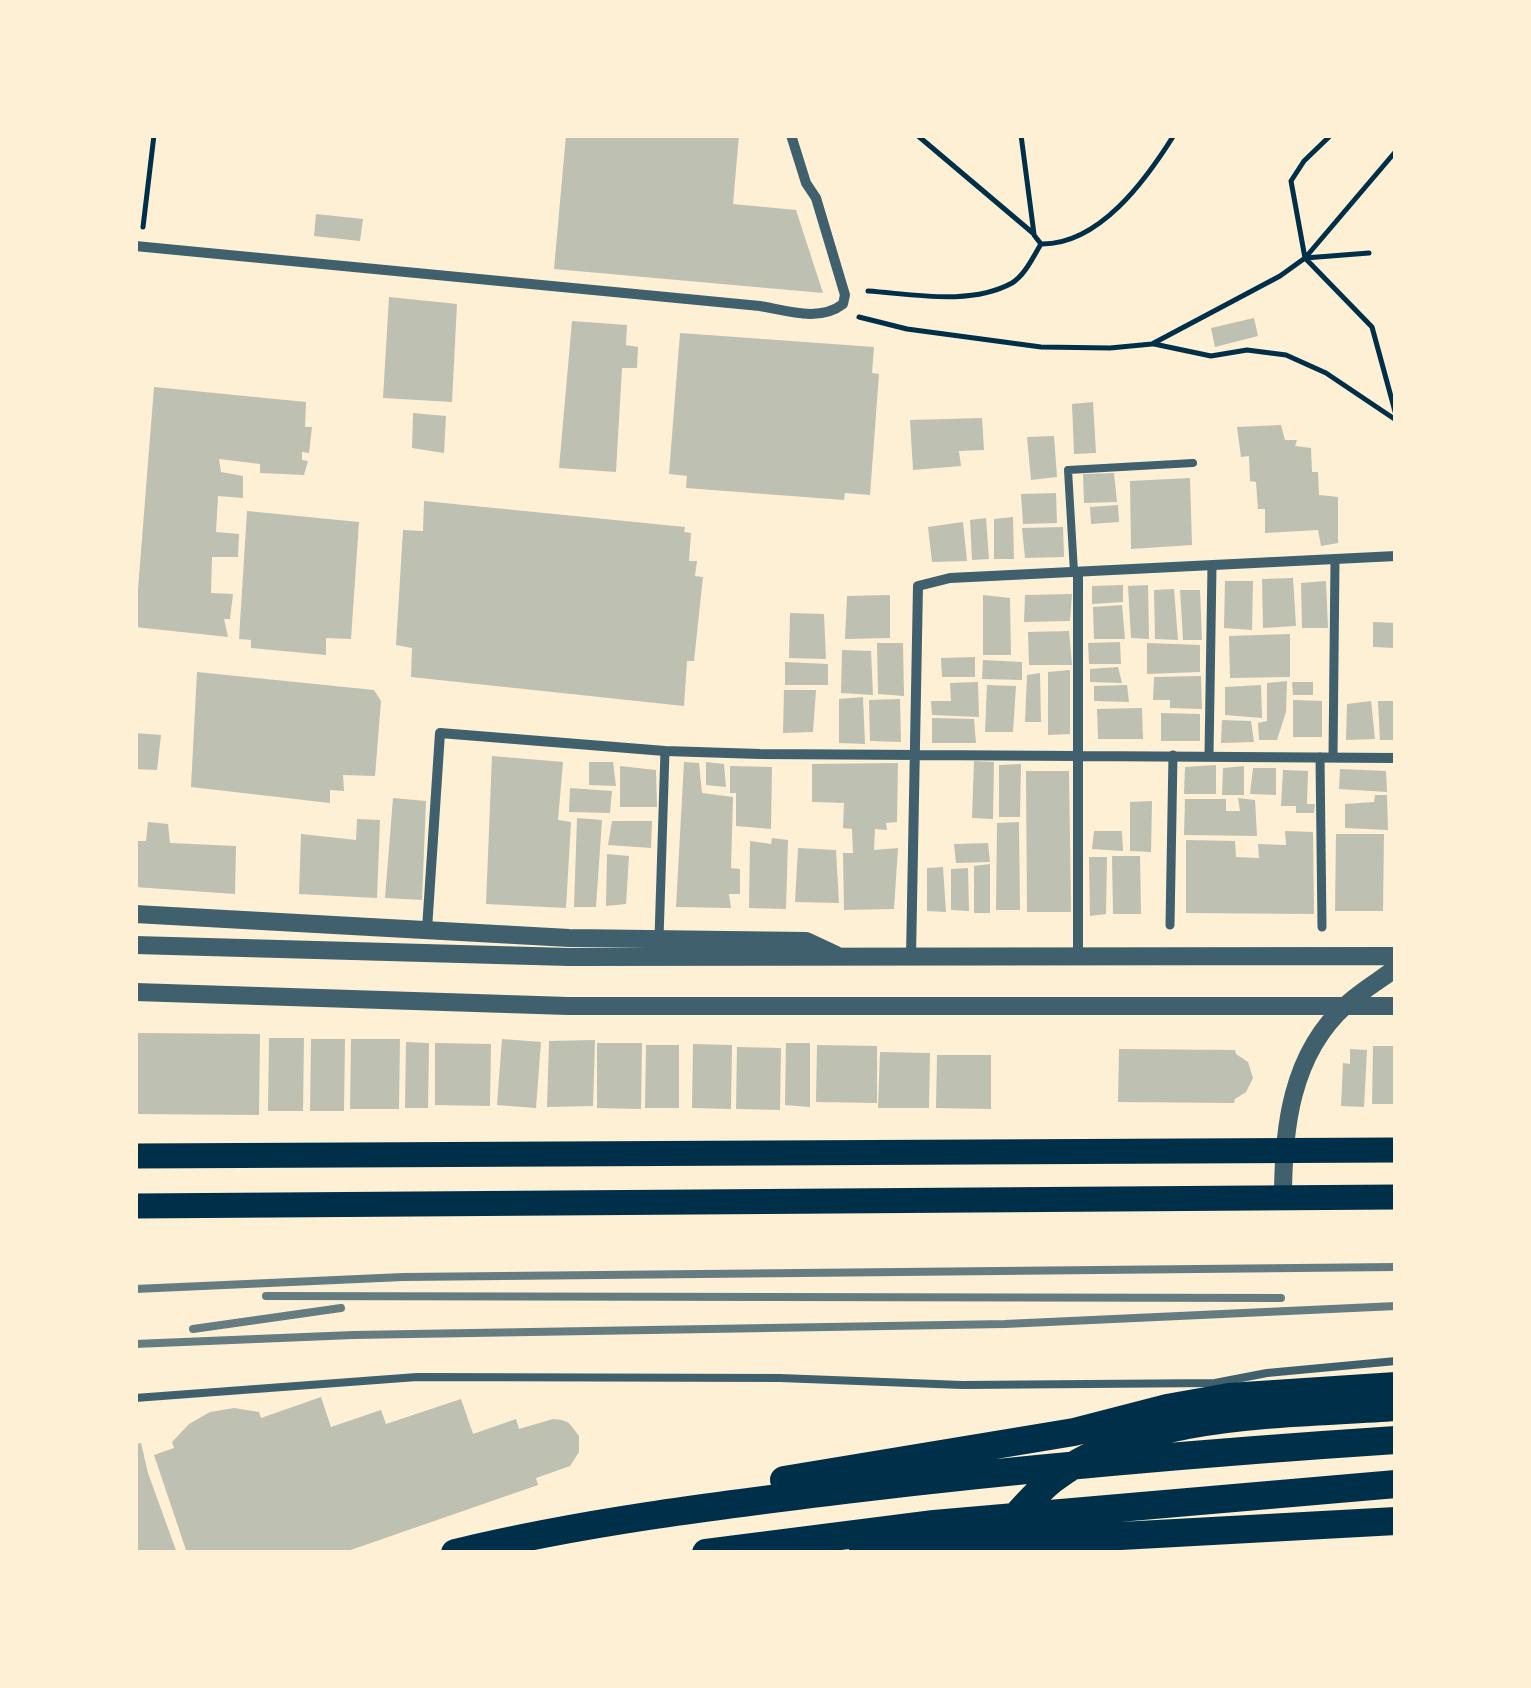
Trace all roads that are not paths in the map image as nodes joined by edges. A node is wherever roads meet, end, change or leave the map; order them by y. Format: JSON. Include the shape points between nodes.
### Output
{"nodes":[{"id":1,"x":790,"y":135,"type":"edge"},
{"id":2,"x":135,"y":246,"type":"edge"},
{"id":3,"x":1193,"y":463,"type":"dead end"},
{"id":4,"x":1396,"y":556,"type":"edge"},
{"id":5,"x":1335,"y":560,"type":"junction"},
{"id":6,"x":1212,"y":566,"type":"junction"},
{"id":7,"x":1076,"y":572,"type":"junction"},
{"id":8,"x":665,"y":751,"type":"junction"},
{"id":9,"x":916,"y":754,"type":"junction"},
{"id":10,"x":1078,"y":754,"type":"junction"},
{"id":11,"x":1174,"y":755,"type":"junction"},
{"id":12,"x":1209,"y":755,"type":"junction"},
{"id":13,"x":1320,"y":757,"type":"junction"},
{"id":14,"x":1333,"y":757,"type":"junction"},
{"id":15,"x":1396,"y":758,"type":"edge"},
{"id":16,"x":135,"y":914,"type":"edge"},
{"id":17,"x":1170,"y":925,"type":"dead end"},
{"id":18,"x":1322,"y":927,"type":"dead end"},
{"id":19,"x":427,"y":930,"type":"junction"},
{"id":20,"x":659,"y":939,"type":"junction"},
{"id":21,"x":135,"y":945,"type":"edge"},
{"id":22,"x":839,"y":956,"type":"junction"},
{"id":23,"x":911,"y":956,"type":"junction"},
{"id":24,"x":1078,"y":956,"type":"junction"},
{"id":25,"x":1396,"y":956,"type":"edge"},
{"id":26,"x":1396,"y":968,"type":"edge"},
{"id":27,"x":135,"y":992,"type":"edge"},
{"id":28,"x":1344,"y":1006,"type":"junction"},
{"id":29,"x":1396,"y":1006,"type":"edge"},
{"id":30,"x":1396,"y":1150,"type":"edge"},
{"id":31,"x":1283,"y":1152,"type":"junction"},
{"id":32,"x":135,"y":1156,"type":"edge"},
{"id":33,"x":1396,"y":1197,"type":"edge"},
{"id":34,"x":1283,"y":1198,"type":"junction"},
{"id":35,"x":135,"y":1206,"type":"edge"},
{"id":36,"x":1396,"y":1361,"type":"edge"},
{"id":37,"x":1396,"y":1386,"type":"edge"},
{"id":38,"x":135,"y":1398,"type":"edge"},
{"id":39,"x":1396,"y":1407,"type":"edge"},
{"id":40,"x":1396,"y":1440,"type":"edge"},
{"id":41,"x":1396,"y":1484,"type":"edge"},
{"id":42,"x":666,"y":1511,"type":"junction"},
{"id":43,"x":1396,"y":1521,"type":"edge"},
{"id":44,"x":455,"y":1553,"type":"edge"},
{"id":45,"x":706,"y":1553,"type":"edge"},
{"id":46,"x":801,"y":1553,"type":"edge"},
{"id":47,"x":987,"y":1553,"type":"edge"}],
"edges":[{"from":1,"to":2,"type":"street","via":[[845,295],[832,312]]},
{"from":3,"to":7,"type":"lane","via":[[1068,470]]},
{"from":4,"to":5,"type":"street"},
{"from":5,"to":6,"type":"street"},
{"from":5,"to":14,"type":"street"},
{"from":6,"to":7,"type":"street"},
{"from":6,"to":12,"type":"street"},
{"from":7,"to":9,"type":"street","via":[[950,578],[918,586]]},
{"from":7,"to":10,"type":"street"},
{"from":8,"to":9,"type":"street"},
{"from":8,"to":19,"type":"street","via":[[440,733]]},
{"from":8,"to":20,"type":"street"},
{"from":9,"to":10,"type":"street"},
{"from":9,"to":23,"type":"street"},
{"from":10,"to":11,"type":"street"},
{"from":10,"to":24,"type":"street"},
{"from":11,"to":12,"type":"street"},
{"from":11,"to":17,"type":"street"},
{"from":12,"to":13,"type":"street"},
{"from":13,"to":14,"type":"street"},
{"from":13,"to":18,"type":"street"},
{"from":14,"to":15,"type":"street"},
{"from":16,"to":19,"type":"street"},
{"from":19,"to":20,"type":"street"},
{"from":20,"to":22,"type":"street","via":[[806,940]]},
{"from":21,"to":22,"type":"street"},
{"from":22,"to":23,"type":"street"},
{"from":23,"to":24,"type":"street"},
{"from":24,"to":25,"type":"street"},
{"from":26,"to":28,"type":"street"},
{"from":27,"to":28,"type":"street","via":[[568,1006]]},
{"from":28,"to":29,"type":"street"},
{"from":28,"to":31,"type":"street","via":[[1305,1061]]},
{"from":30,"to":31,"type":"highway"},
{"from":31,"to":32,"type":"highway"},
{"from":31,"to":34,"type":"street"},
{"from":33,"to":34,"type":"highway"},
{"from":34,"to":35,"type":"highway"},
{"from":36,"to":38,"type":"lane","via":[[1215,1383],[417,1377]]},
{"from":37,"to":42,"type":"highway","via":[[1229,1397],[1074,1432],[776,1482]]},
{"from":39,"to":47,"type":"highway","via":[[1232,1419],[1128,1441],[1053,1480]]},
{"from":40,"to":42,"type":"highway","via":[[930,1480]]},
{"from":41,"to":45,"type":"highway","via":[[934,1524]]},
{"from":42,"to":44,"type":"highway"},
{"from":43,"to":46,"type":"highway"}]}
